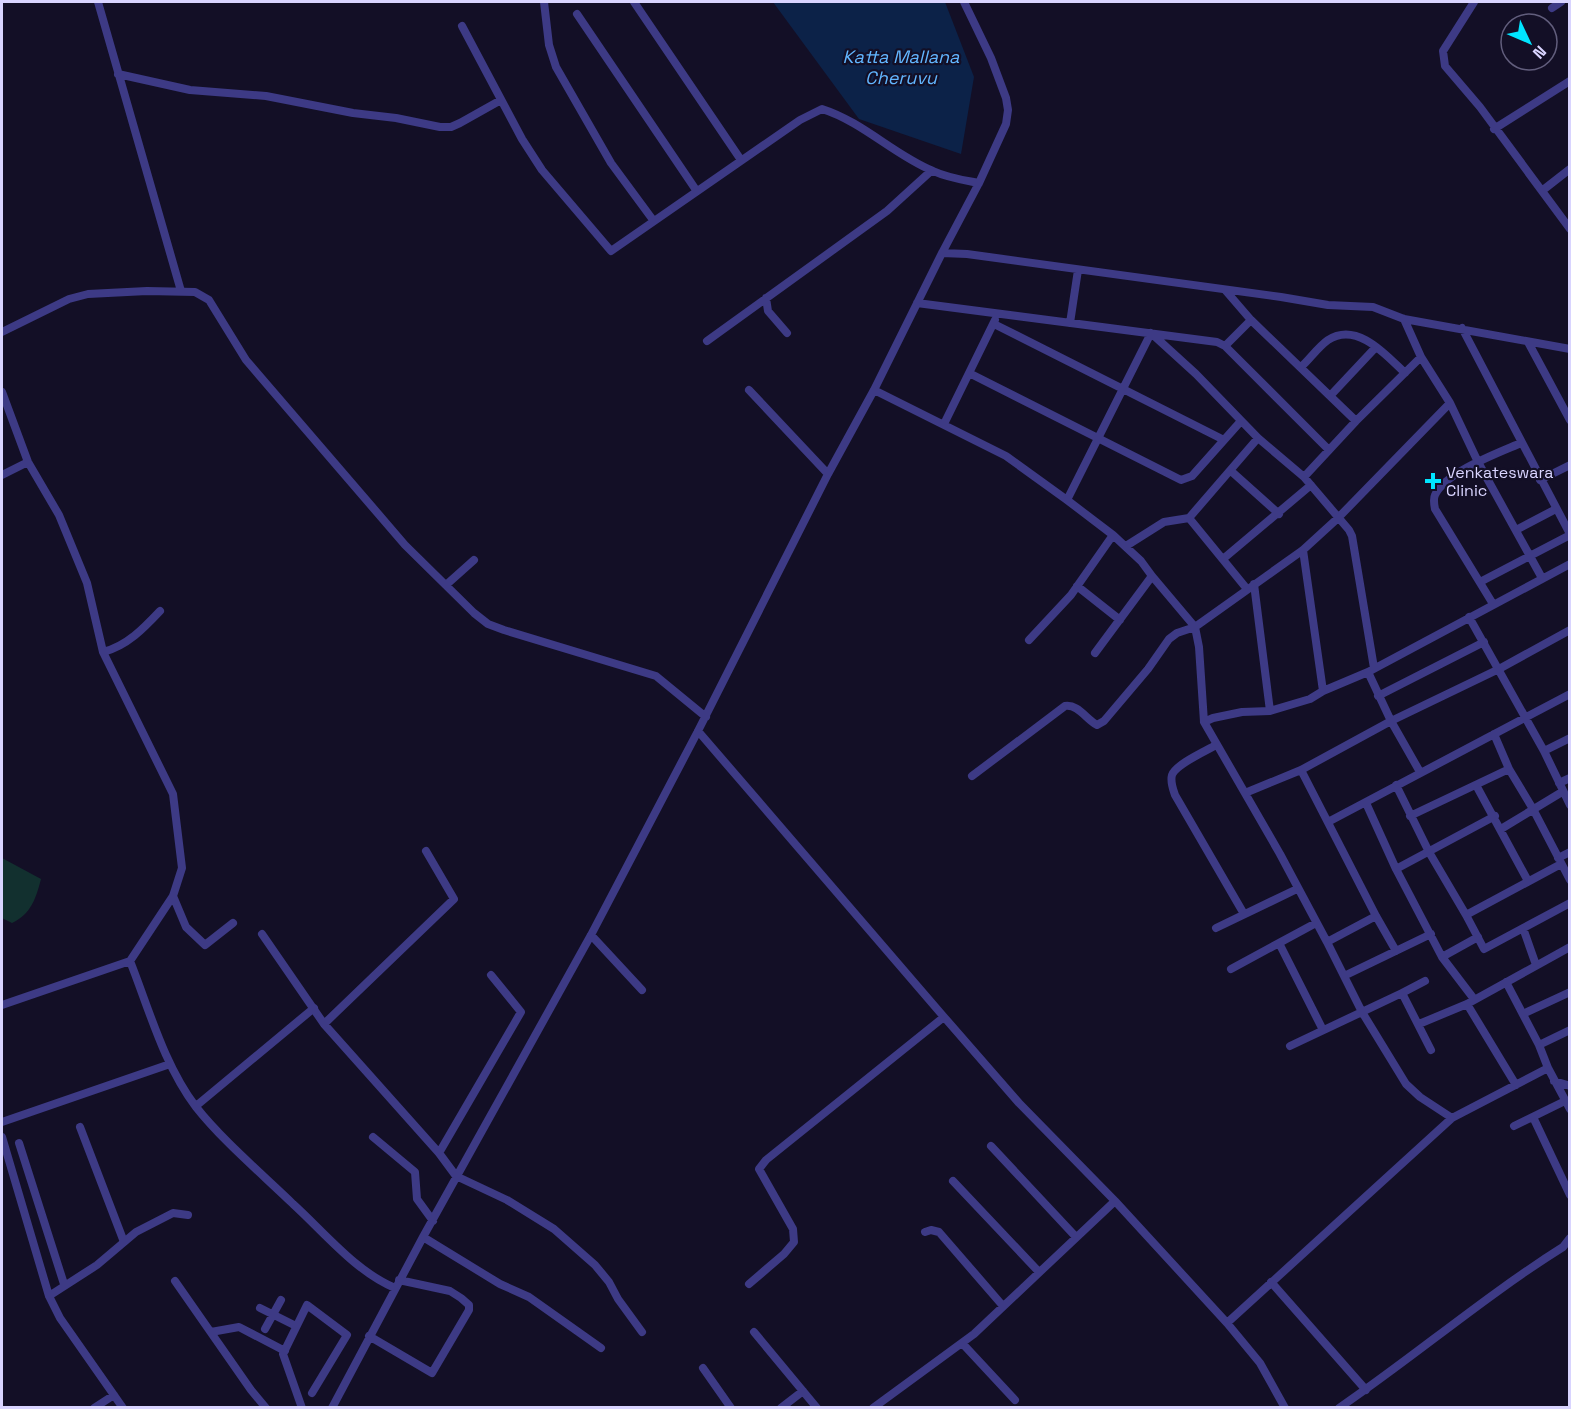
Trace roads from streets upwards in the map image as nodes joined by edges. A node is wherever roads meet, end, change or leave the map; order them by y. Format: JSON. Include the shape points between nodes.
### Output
{"nodes":[{"id":1,"x":98,"y":2,"type":"edge"},
{"id":2,"x":543,"y":2,"type":"edge"},
{"id":3,"x":634,"y":2,"type":"edge"},
{"id":4,"x":964,"y":2,"type":"edge"},
{"id":5,"x":1474,"y":2,"type":"edge"},
{"id":6,"x":1561,"y":2,"type":"edge"},
{"id":7,"x":1552,"y":8,"type":"dead end"},
{"id":8,"x":576,"y":14,"type":"dead end"},
{"id":9,"x":462,"y":26,"type":"dead end"},
{"id":10,"x":118,"y":74,"type":"junction"},
{"id":11,"x":1569,"y":81,"type":"edge"},
{"id":12,"x":501,"y":100,"type":"junction"},
{"id":13,"x":1494,"y":129,"type":"junction"},
{"id":14,"x":741,"y":160,"type":"junction"},
{"id":15,"x":1569,"y":169,"type":"edge"},
{"id":16,"x":931,"y":171,"type":"junction"},
{"id":17,"x":979,"y":183,"type":"junction"},
{"id":18,"x":696,"y":190,"type":"junction"},
{"id":19,"x":1543,"y":190,"type":"junction"},
{"id":20,"x":653,"y":220,"type":"junction"},
{"id":21,"x":1568,"y":224,"type":"edge"},
{"id":22,"x":942,"y":253,"type":"junction"},
{"id":23,"x":1078,"y":270,"type":"junction"},
{"id":24,"x":181,"y":291,"type":"junction"},
{"id":25,"x":1226,"y":291,"type":"junction"},
{"id":26,"x":766,"y":298,"type":"junction"},
{"id":27,"x":917,"y":303,"type":"junction"},
{"id":28,"x":998,"y":314,"type":"junction"},
{"id":29,"x":1404,"y":319,"type":"junction"},
{"id":30,"x":1251,"y":320,"type":"junction"},
{"id":31,"x":1070,"y":323,"type":"junction"},
{"id":32,"x":994,"y":324,"type":"junction"},
{"id":33,"x":1462,"y":328,"type":"junction"},
{"id":34,"x":2,"y":332,"type":"edge"},
{"id":35,"x":787,"y":333,"type":"dead end"},
{"id":36,"x":1151,"y":333,"type":"junction"},
{"id":37,"x":706,"y":341,"type":"dead end"},
{"id":38,"x":1528,"y":342,"type":"junction"},
{"id":39,"x":1225,"y":346,"type":"junction"},
{"id":40,"x":1376,"y":347,"type":"junction"},
{"id":41,"x":1569,"y":349,"type":"edge"},
{"id":42,"x":1421,"y":357,"type":"junction"},
{"id":43,"x":1301,"y":367,"type":"junction"},
{"id":44,"x":969,"y":373,"type":"junction"},
{"id":45,"x":1405,"y":373,"type":"junction"},
{"id":46,"x":1122,"y":388,"type":"junction"},
{"id":47,"x":749,"y":390,"type":"dead end"},
{"id":48,"x":874,"y":390,"type":"junction"},
{"id":49,"x":2,"y":392,"type":"edge"},
{"id":50,"x":1330,"y":396,"type":"junction"},
{"id":51,"x":1450,"y":403,"type":"junction"},
{"id":52,"x":1569,"y":420,"type":"edge"},
{"id":53,"x":1241,"y":421,"type":"junction"},
{"id":54,"x":1356,"y":421,"type":"junction"},
{"id":55,"x":944,"y":424,"type":"junction"},
{"id":56,"x":1258,"y":438,"type":"junction"},
{"id":57,"x":1098,"y":439,"type":"junction"},
{"id":58,"x":1224,"y":440,"type":"junction"},
{"id":59,"x":1521,"y":444,"type":"junction"},
{"id":60,"x":1329,"y":450,"type":"junction"},
{"id":61,"x":28,"y":462,"type":"junction"},
{"id":62,"x":1478,"y":462,"type":"junction"},
{"id":63,"x":1569,"y":465,"type":"edge"},
{"id":64,"x":1231,"y":471,"type":"junction"},
{"id":65,"x":828,"y":474,"type":"junction"},
{"id":66,"x":2,"y":475,"type":"edge"},
{"id":67,"x":1304,"y":477,"type":"junction"},
{"id":68,"x":1540,"y":480,"type":"junction"},
{"id":69,"x":1311,"y":485,"type":"junction"},
{"id":70,"x":1067,"y":500,"type":"junction"},
{"id":71,"x":1556,"y":510,"type":"junction"},
{"id":72,"x":1279,"y":514,"type":"junction"},
{"id":73,"x":1188,"y":518,"type":"junction"},
{"id":74,"x":1338,"y":518,"type":"junction"},
{"id":75,"x":1516,"y":530,"type":"junction"},
{"id":76,"x":1113,"y":535,"type":"junction"},
{"id":77,"x":1569,"y":535,"type":"edge"},
{"id":78,"x":1126,"y":546,"type":"junction"},
{"id":79,"x":1303,"y":550,"type":"junction"},
{"id":80,"x":1530,"y":555,"type":"junction"},
{"id":81,"x":1223,"y":559,"type":"junction"},
{"id":82,"x":474,"y":560,"type":"dead end"},
{"id":83,"x":1569,"y":564,"type":"edge"},
{"id":84,"x":1152,"y":576,"type":"junction"},
{"id":85,"x":1542,"y":578,"type":"junction"},
{"id":86,"x":1480,"y":582,"type":"junction"},
{"id":87,"x":1254,"y":584,"type":"junction"},
{"id":88,"x":446,"y":585,"type":"junction"},
{"id":89,"x":1077,"y":586,"type":"junction"},
{"id":90,"x":1247,"y":590,"type":"junction"},
{"id":91,"x":1493,"y":604,"type":"junction"},
{"id":92,"x":160,"y":611,"type":"dead end"},
{"id":93,"x":1469,"y":616,"type":"junction"},
{"id":94,"x":1120,"y":620,"type":"junction"},
{"id":95,"x":1195,"y":627,"type":"junction"},
{"id":96,"x":1569,"y":630,"type":"edge"},
{"id":97,"x":1029,"y":640,"type":"dead end"},
{"id":98,"x":1484,"y":642,"type":"junction"},
{"id":99,"x":103,"y":652,"type":"junction"},
{"id":100,"x":1095,"y":653,"type":"dead end"},
{"id":101,"x":1499,"y":669,"type":"junction"},
{"id":102,"x":1371,"y":670,"type":"junction"},
{"id":103,"x":1323,"y":691,"type":"junction"},
{"id":104,"x":1569,"y":694,"type":"edge"},
{"id":105,"x":1378,"y":696,"type":"junction"},
{"id":106,"x":1270,"y":711,"type":"junction"},
{"id":107,"x":706,"y":717,"type":"junction"},
{"id":108,"x":1525,"y":717,"type":"junction"},
{"id":109,"x":1390,"y":721,"type":"junction"},
{"id":110,"x":1204,"y":722,"type":"junction"},
{"id":111,"x":698,"y":731,"type":"junction"},
{"id":112,"x":1494,"y":734,"type":"junction"},
{"id":113,"x":1569,"y":738,"type":"edge"},
{"id":114,"x":1216,"y":745,"type":"junction"},
{"id":115,"x":1544,"y":751,"type":"junction"},
{"id":116,"x":1509,"y":769,"type":"junction"},
{"id":117,"x":1301,"y":770,"type":"junction"},
{"id":118,"x":1420,"y":772,"type":"junction"},
{"id":119,"x":972,"y":776,"type":"dead end"},
{"id":120,"x":1569,"y":778,"type":"edge"},
{"id":121,"x":1558,"y":783,"type":"junction"},
{"id":122,"x":1396,"y":785,"type":"junction"},
{"id":123,"x":1476,"y":785,"type":"junction"},
{"id":124,"x":1562,"y":792,"type":"junction"},
{"id":125,"x":1245,"y":793,"type":"junction"},
{"id":126,"x":1366,"y":803,"type":"junction"},
{"id":127,"x":1569,"y":805,"type":"edge"},
{"id":128,"x":1533,"y":809,"type":"junction"},
{"id":129,"x":1410,"y":816,"type":"junction"},
{"id":130,"x":1495,"y":816,"type":"junction"},
{"id":131,"x":1328,"y":822,"type":"junction"},
{"id":132,"x":1501,"y":829,"type":"junction"},
{"id":133,"x":426,"y":851,"type":"dead end"},
{"id":134,"x":1429,"y":852,"type":"junction"},
{"id":135,"x":1569,"y":852,"type":"edge"},
{"id":136,"x":1560,"y":861,"type":"junction"},
{"id":137,"x":1396,"y":869,"type":"junction"},
{"id":138,"x":1528,"y":880,"type":"junction"},
{"id":139,"x":1569,"y":880,"type":"edge"},
{"id":140,"x":1297,"y":889,"type":"junction"},
{"id":141,"x":173,"y":896,"type":"junction"},
{"id":142,"x":1569,"y":903,"type":"edge"},
{"id":143,"x":1244,"y":914,"type":"junction"},
{"id":144,"x":1466,"y":915,"type":"junction"},
{"id":145,"x":1376,"y":916,"type":"junction"},
{"id":146,"x":1316,"y":922,"type":"junction"},
{"id":147,"x":233,"y":923,"type":"dead end"},
{"id":148,"x":1216,"y":928,"type":"dead end"},
{"id":149,"x":1523,"y":928,"type":"junction"},
{"id":150,"x":262,"y":934,"type":"dead end"},
{"id":151,"x":1431,"y":934,"type":"junction"},
{"id":152,"x":591,"y":935,"type":"junction"},
{"id":153,"x":1478,"y":937,"type":"junction"},
{"id":154,"x":1327,"y":942,"type":"junction"},
{"id":155,"x":1279,"y":943,"type":"junction"},
{"id":156,"x":1569,"y":946,"type":"edge"},
{"id":157,"x":1396,"y":951,"type":"junction"},
{"id":158,"x":1442,"y":957,"type":"junction"},
{"id":159,"x":130,"y":961,"type":"junction"},
{"id":160,"x":1536,"y":965,"type":"junction"},
{"id":161,"x":1231,"y":969,"type":"dead end"},
{"id":162,"x":491,"y":975,"type":"dead end"},
{"id":163,"x":1344,"y":976,"type":"junction"},
{"id":164,"x":1425,"y":981,"type":"dead end"},
{"id":165,"x":1506,"y":982,"type":"junction"},
{"id":166,"x":642,"y":990,"type":"dead end"},
{"id":167,"x":1569,"y":992,"type":"edge"},
{"id":168,"x":1402,"y":993,"type":"junction"},
{"id":169,"x":1470,"y":1001,"type":"junction"},
{"id":170,"x":2,"y":1005,"type":"edge"},
{"id":171,"x":314,"y":1008,"type":"junction"},
{"id":172,"x":1362,"y":1012,"type":"junction"},
{"id":173,"x":1523,"y":1014,"type":"junction"},
{"id":174,"x":944,"y":1017,"type":"junction"},
{"id":175,"x":324,"y":1024,"type":"junction"},
{"id":176,"x":1419,"y":1024,"type":"junction"},
{"id":177,"x":1323,"y":1030,"type":"junction"},
{"id":178,"x":1569,"y":1030,"type":"edge"},
{"id":179,"x":1539,"y":1045,"type":"junction"},
{"id":180,"x":1290,"y":1046,"type":"dead end"},
{"id":181,"x":1431,"y":1050,"type":"dead end"},
{"id":182,"x":170,"y":1064,"type":"junction"},
{"id":183,"x":1548,"y":1068,"type":"junction"},
{"id":184,"x":1554,"y":1081,"type":"junction"},
{"id":185,"x":1516,"y":1085,"type":"junction"},
{"id":186,"x":1569,"y":1086,"type":"edge"},
{"id":187,"x":1565,"y":1101,"type":"junction"},
{"id":188,"x":196,"y":1106,"type":"junction"},
{"id":189,"x":1569,"y":1109,"type":"edge"},
{"id":190,"x":1533,"y":1117,"type":"junction"},
{"id":191,"x":1452,"y":1118,"type":"junction"},
{"id":192,"x":2,"y":1122,"type":"edge"},
{"id":193,"x":1514,"y":1126,"type":"dead end"},
{"id":194,"x":80,"y":1127,"type":"dead end"},
{"id":195,"x":2,"y":1137,"type":"edge"},
{"id":196,"x":373,"y":1137,"type":"dead end"},
{"id":197,"x":19,"y":1143,"type":"dead end"},
{"id":198,"x":991,"y":1146,"type":"dead end"},
{"id":199,"x":439,"y":1153,"type":"junction"},
{"id":200,"x":456,"y":1176,"type":"junction"},
{"id":201,"x":953,"y":1180,"type":"dead end"},
{"id":202,"x":1569,"y":1195,"type":"edge"},
{"id":203,"x":1115,"y":1201,"type":"junction"},
{"id":204,"x":188,"y":1215,"type":"dead end"},
{"id":205,"x":433,"y":1221,"type":"junction"},
{"id":206,"x":925,"y":1232,"type":"dead end"},
{"id":207,"x":423,"y":1237,"type":"junction"},
{"id":208,"x":1076,"y":1237,"type":"junction"},
{"id":209,"x":1569,"y":1238,"type":"edge"},
{"id":210,"x":123,"y":1242,"type":"junction"},
{"id":211,"x":1039,"y":1272,"type":"junction"},
{"id":212,"x":175,"y":1281,"type":"dead end"},
{"id":213,"x":1271,"y":1281,"type":"junction"},
{"id":214,"x":64,"y":1284,"type":"junction"},
{"id":215,"x":397,"y":1284,"type":"junction"},
{"id":216,"x":749,"y":1284,"type":"dead end"},
{"id":217,"x":49,"y":1296,"type":"junction"},
{"id":218,"x":281,"y":1300,"type":"dead end"},
{"id":219,"x":1003,"y":1306,"type":"junction"},
{"id":220,"x":260,"y":1308,"type":"dead end"},
{"id":221,"x":273,"y":1314,"type":"junction"},
{"id":222,"x":1227,"y":1323,"type":"junction"},
{"id":223,"x":296,"y":1326,"type":"junction"},
{"id":224,"x":265,"y":1329,"type":"dead end"},
{"id":225,"x":211,"y":1332,"type":"junction"},
{"id":226,"x":642,"y":1332,"type":"dead end"},
{"id":227,"x":754,"y":1332,"type":"dead end"},
{"id":228,"x":369,"y":1336,"type":"junction"},
{"id":229,"x":962,"y":1343,"type":"junction"},
{"id":230,"x":601,"y":1348,"type":"dead end"},
{"id":231,"x":285,"y":1350,"type":"junction"},
{"id":232,"x":703,"y":1368,"type":"dead end"},
{"id":233,"x":1366,"y":1390,"type":"junction"},
{"id":234,"x":803,"y":1391,"type":"junction"},
{"id":235,"x":312,"y":1393,"type":"dead end"},
{"id":236,"x":114,"y":1395,"type":"junction"},
{"id":237,"x":1015,"y":1400,"type":"dead end"},
{"id":238,"x":94,"y":1407,"type":"edge"},
{"id":239,"x":123,"y":1407,"type":"edge"},
{"id":240,"x":266,"y":1407,"type":"edge"},
{"id":241,"x":302,"y":1407,"type":"edge"},
{"id":242,"x":332,"y":1407,"type":"edge"},
{"id":243,"x":731,"y":1407,"type":"edge"},
{"id":244,"x":782,"y":1407,"type":"edge"},
{"id":245,"x":817,"y":1407,"type":"edge"},
{"id":246,"x":873,"y":1407,"type":"edge"},
{"id":247,"x":1285,"y":1407,"type":"edge"},
{"id":248,"x":1339,"y":1407,"type":"edge"}],
"edges":[{"from":1,"to":10,"type":"street"},
{"from":2,"to":20,"type":"street","via":[[556,67],[611,163]]},
{"from":3,"to":14,"type":"street"},
{"from":4,"to":17,"type":"street","via":[[991,58],[1008,110],[1006,124]]},
{"from":5,"to":13,"type":"street","via":[[1443,51],[1445,66]]},
{"from":6,"to":7,"type":"street"},
{"from":8,"to":18,"type":"street"},
{"from":9,"to":12,"type":"street"},
{"from":10,"to":12,"type":"street","via":[[190,90],[266,96],[440,128],[460,123]]},
{"from":10,"to":24,"type":"street"},
{"from":11,"to":13,"type":"street"},
{"from":12,"to":20,"type":"street","via":[[542,170],[611,251]]},
{"from":13,"to":19,"type":"street"},
{"from":14,"to":16,"type":"street","via":[[822,109]]},
{"from":14,"to":18,"type":"street"},
{"from":15,"to":19,"type":"street"},
{"from":16,"to":17,"type":"street"},
{"from":16,"to":26,"type":"street","via":[[886,212]]},
{"from":17,"to":22,"type":"street"},
{"from":18,"to":20,"type":"street"},
{"from":19,"to":21,"type":"street"},
{"from":22,"to":23,"type":"street"},
{"from":22,"to":27,"type":"street"},
{"from":23,"to":25,"type":"street"},
{"from":23,"to":31,"type":"street"},
{"from":24,"to":34,"type":"street","via":[[78,295]]},
{"from":24,"to":88,"type":"street","via":[[209,300],[246,360],[405,545]]},
{"from":25,"to":29,"type":"street","via":[[1373,307]]},
{"from":25,"to":30,"type":"street"},
{"from":26,"to":35,"type":"street","via":[[768,311]]},
{"from":26,"to":37,"type":"street"},
{"from":27,"to":28,"type":"street"},
{"from":27,"to":48,"type":"street"},
{"from":28,"to":31,"type":"street"},
{"from":28,"to":32,"type":"street"},
{"from":29,"to":33,"type":"street"},
{"from":29,"to":42,"type":"street"},
{"from":30,"to":39,"type":"street"},
{"from":30,"to":43,"type":"street"},
{"from":31,"to":36,"type":"street"},
{"from":32,"to":44,"type":"street"},
{"from":32,"to":46,"type":"street"},
{"from":33,"to":38,"type":"street"},
{"from":33,"to":59,"type":"street"},
{"from":36,"to":39,"type":"street","via":[[1208,339]]},
{"from":36,"to":46,"type":"street"},
{"from":36,"to":53,"type":"street"},
{"from":38,"to":41,"type":"street"},
{"from":38,"to":52,"type":"street"},
{"from":39,"to":60,"type":"street"},
{"from":40,"to":43,"type":"street","via":[[1359,336],[1339,335],[1328,340]]},
{"from":40,"to":45,"type":"street"},
{"from":40,"to":50,"type":"street"},
{"from":42,"to":45,"type":"street"},
{"from":42,"to":51,"type":"street"},
{"from":43,"to":50,"type":"street"},
{"from":44,"to":55,"type":"street"},
{"from":44,"to":57,"type":"street"},
{"from":45,"to":54,"type":"street"},
{"from":46,"to":57,"type":"street"},
{"from":46,"to":58,"type":"street"},
{"from":47,"to":65,"type":"street"},
{"from":48,"to":55,"type":"street"},
{"from":48,"to":65,"type":"street"},
{"from":49,"to":61,"type":"street"},
{"from":50,"to":54,"type":"street"},
{"from":51,"to":62,"type":"street"},
{"from":51,"to":74,"type":"street"},
{"from":53,"to":56,"type":"street"},
{"from":53,"to":58,"type":"street"},
{"from":54,"to":60,"type":"street"},
{"from":55,"to":70,"type":"street","via":[[1006,456]]},
{"from":56,"to":64,"type":"street"},
{"from":56,"to":67,"type":"street"},
{"from":57,"to":58,"type":"street","via":[[1181,480],[1192,476]]},
{"from":57,"to":70,"type":"street"},
{"from":59,"to":62,"type":"street"},
{"from":59,"to":68,"type":"street"},
{"from":60,"to":67,"type":"street"},
{"from":61,"to":66,"type":"street"},
{"from":61,"to":99,"type":"street","via":[[59,515],[87,583]]},
{"from":62,"to":75,"type":"street"},
{"from":62,"to":86,"type":"street","via":[[1442,485],[1434,501],[1435,509]]},
{"from":63,"to":68,"type":"street"},
{"from":64,"to":72,"type":"street"},
{"from":64,"to":73,"type":"street"},
{"from":65,"to":107,"type":"street"},
{"from":67,"to":69,"type":"street"},
{"from":68,"to":71,"type":"street"},
{"from":69,"to":72,"type":"street"},
{"from":69,"to":74,"type":"street"},
{"from":70,"to":76,"type":"street"},
{"from":71,"to":75,"type":"street"},
{"from":71,"to":77,"type":"street"},
{"from":72,"to":81,"type":"street"},
{"from":73,"to":78,"type":"street","via":[[1164,522]]},
{"from":73,"to":81,"type":"street"},
{"from":74,"to":79,"type":"street"},
{"from":74,"to":102,"type":"street","via":[[1352,536]]},
{"from":75,"to":80,"type":"street"},
{"from":76,"to":78,"type":"street"},
{"from":76,"to":89,"type":"street"},
{"from":77,"to":80,"type":"street"},
{"from":78,"to":84,"type":"street"},
{"from":79,"to":87,"type":"street"},
{"from":79,"to":103,"type":"street"},
{"from":80,"to":85,"type":"street"},
{"from":80,"to":86,"type":"street"},
{"from":81,"to":90,"type":"street"},
{"from":82,"to":88,"type":"street"},
{"from":83,"to":85,"type":"street"},
{"from":84,"to":94,"type":"street"},
{"from":84,"to":95,"type":"street"},
{"from":85,"to":91,"type":"street"},
{"from":86,"to":91,"type":"street"},
{"from":87,"to":90,"type":"street"},
{"from":87,"to":106,"type":"street"},
{"from":88,"to":107,"type":"street","via":[[488,624],[656,675]]},
{"from":89,"to":94,"type":"street"},
{"from":89,"to":97,"type":"street"},
{"from":90,"to":95,"type":"street"},
{"from":91,"to":93,"type":"street"},
{"from":92,"to":99,"type":"street","via":[[116,649]]},
{"from":93,"to":98,"type":"street"},
{"from":93,"to":102,"type":"street"},
{"from":94,"to":100,"type":"street"},
{"from":95,"to":110,"type":"street"},
{"from":95,"to":119,"type":"street","via":[[1169,639],[1101,724],[1093,723],[1074,707],[1065,706]]},
{"from":96,"to":101,"type":"street"},
{"from":98,"to":101,"type":"street"},
{"from":98,"to":105,"type":"street"},
{"from":99,"to":141,"type":"street","via":[[173,794],[182,868]]},
{"from":101,"to":108,"type":"street"},
{"from":101,"to":109,"type":"street"},
{"from":102,"to":103,"type":"street"},
{"from":102,"to":105,"type":"street"},
{"from":103,"to":106,"type":"street","via":[[1298,704]]},
{"from":104,"to":108,"type":"street"},
{"from":105,"to":109,"type":"street"},
{"from":106,"to":110,"type":"street","via":[[1242,712]]},
{"from":107,"to":111,"type":"street"},
{"from":108,"to":112,"type":"street"},
{"from":108,"to":115,"type":"street"},
{"from":109,"to":117,"type":"street"},
{"from":109,"to":118,"type":"street"},
{"from":110,"to":114,"type":"street"},
{"from":111,"to":152,"type":"street"},
{"from":111,"to":174,"type":"street"},
{"from":112,"to":116,"type":"street"},
{"from":112,"to":118,"type":"street"},
{"from":113,"to":115,"type":"street"},
{"from":114,"to":125,"type":"street"},
{"from":114,"to":143,"type":"street","via":[[1178,767],[1171,780],[1175,795]]},
{"from":115,"to":121,"type":"street"},
{"from":116,"to":123,"type":"street"},
{"from":116,"to":128,"type":"street"},
{"from":117,"to":125,"type":"street"},
{"from":117,"to":131,"type":"street"},
{"from":118,"to":122,"type":"street"},
{"from":120,"to":121,"type":"street"},
{"from":121,"to":124,"type":"street"},
{"from":122,"to":126,"type":"street"},
{"from":122,"to":129,"type":"street"},
{"from":123,"to":129,"type":"street"},
{"from":123,"to":130,"type":"street"},
{"from":124,"to":127,"type":"street"},
{"from":124,"to":128,"type":"street"},
{"from":125,"to":140,"type":"street"},
{"from":126,"to":131,"type":"street"},
{"from":126,"to":137,"type":"street"},
{"from":128,"to":132,"type":"street"},
{"from":128,"to":136,"type":"street"},
{"from":129,"to":134,"type":"street"},
{"from":130,"to":132,"type":"street"},
{"from":130,"to":134,"type":"street"},
{"from":131,"to":145,"type":"street"},
{"from":132,"to":138,"type":"street"},
{"from":133,"to":175,"type":"street","via":[[454,899]]},
{"from":134,"to":137,"type":"street"},
{"from":134,"to":144,"type":"street"},
{"from":135,"to":136,"type":"street"},
{"from":136,"to":138,"type":"street"},
{"from":136,"to":139,"type":"street"},
{"from":137,"to":151,"type":"street"},
{"from":138,"to":144,"type":"street"},
{"from":140,"to":143,"type":"street"},
{"from":140,"to":146,"type":"street"},
{"from":141,"to":147,"type":"street","via":[[186,927],[205,945]]},
{"from":141,"to":159,"type":"street"},
{"from":142,"to":149,"type":"street"},
{"from":143,"to":148,"type":"street"},
{"from":144,"to":153,"type":"street"},
{"from":145,"to":154,"type":"street"},
{"from":145,"to":157,"type":"street"},
{"from":146,"to":154,"type":"street"},
{"from":146,"to":155,"type":"street"},
{"from":149,"to":153,"type":"street","via":[[1484,949]]},
{"from":149,"to":160,"type":"street"},
{"from":150,"to":171,"type":"street"},
{"from":151,"to":157,"type":"street"},
{"from":151,"to":158,"type":"street"},
{"from":152,"to":166,"type":"street"},
{"from":152,"to":200,"type":"street"},
{"from":153,"to":158,"type":"street"},
{"from":154,"to":163,"type":"street"},
{"from":155,"to":161,"type":"street"},
{"from":155,"to":177,"type":"street"},
{"from":156,"to":160,"type":"street"},
{"from":157,"to":163,"type":"street"},
{"from":158,"to":169,"type":"street"},
{"from":159,"to":170,"type":"street"},
{"from":159,"to":182,"type":"street"},
{"from":160,"to":165,"type":"street"},
{"from":162,"to":199,"type":"street","via":[[520,1012]]},
{"from":163,"to":172,"type":"street"},
{"from":164,"to":168,"type":"street"},
{"from":165,"to":169,"type":"street"},
{"from":165,"to":173,"type":"street"},
{"from":167,"to":173,"type":"street"},
{"from":168,"to":172,"type":"street"},
{"from":168,"to":176,"type":"street"},
{"from":169,"to":176,"type":"street"},
{"from":169,"to":185,"type":"street"},
{"from":171,"to":175,"type":"street"},
{"from":171,"to":188,"type":"street"},
{"from":172,"to":177,"type":"street"},
{"from":172,"to":191,"type":"street","via":[[1406,1084]]},
{"from":173,"to":179,"type":"street"},
{"from":174,"to":203,"type":"street"},
{"from":174,"to":216,"type":"street","via":[[759,1169],[793,1229],[794,1242]]},
{"from":175,"to":199,"type":"street"},
{"from":176,"to":181,"type":"street"},
{"from":177,"to":180,"type":"street"},
{"from":178,"to":179,"type":"street"},
{"from":179,"to":183,"type":"street"},
{"from":182,"to":188,"type":"street"},
{"from":182,"to":192,"type":"street"},
{"from":183,"to":184,"type":"street"},
{"from":183,"to":185,"type":"street"},
{"from":184,"to":186,"type":"street"},
{"from":184,"to":187,"type":"street"},
{"from":185,"to":191,"type":"street"},
{"from":187,"to":189,"type":"street"},
{"from":187,"to":190,"type":"street"},
{"from":188,"to":215,"type":"street","via":[[241,1155],[354,1261],[376,1280]]},
{"from":190,"to":193,"type":"street"},
{"from":190,"to":202,"type":"street"},
{"from":191,"to":213,"type":"street"},
{"from":194,"to":210,"type":"street"},
{"from":195,"to":217,"type":"street"},
{"from":196,"to":205,"type":"street","via":[[416,1172],[417,1200]]},
{"from":197,"to":214,"type":"street"},
{"from":198,"to":208,"type":"street"},
{"from":199,"to":200,"type":"street"},
{"from":200,"to":205,"type":"street"},
{"from":200,"to":226,"type":"street","via":[[507,1200],[554,1229],[595,1265]]},
{"from":201,"to":211,"type":"street"},
{"from":203,"to":208,"type":"street"},
{"from":203,"to":222,"type":"street"},
{"from":204,"to":210,"type":"street","via":[[173,1213]]},
{"from":205,"to":207,"type":"street"},
{"from":206,"to":219,"type":"street","via":[[939,1232]]},
{"from":207,"to":215,"type":"street"},
{"from":207,"to":230,"type":"street","via":[[529,1297]]},
{"from":208,"to":211,"type":"street"},
{"from":209,"to":233,"type":"street","via":[[1563,1247],[1452,1323]]},
{"from":210,"to":214,"type":"street","via":[[97,1265]]},
{"from":211,"to":219,"type":"street"},
{"from":212,"to":225,"type":"street"},
{"from":213,"to":222,"type":"street"},
{"from":213,"to":233,"type":"street"},
{"from":214,"to":217,"type":"street"},
{"from":215,"to":228,"type":"street"},
{"from":215,"to":228,"type":"street","via":[[456,1294],[469,1305],[469,1310],[432,1373]]},
{"from":217,"to":236,"type":"street"},
{"from":218,"to":221,"type":"street"},
{"from":219,"to":229,"type":"street"},
{"from":220,"to":221,"type":"street"},
{"from":221,"to":223,"type":"street"},
{"from":221,"to":224,"type":"street"},
{"from":222,"to":247,"type":"street","via":[[1260,1363]]},
{"from":223,"to":231,"type":"street"},
{"from":223,"to":235,"type":"street","via":[[307,1305],[347,1335]]},
{"from":225,"to":231,"type":"street","via":[[239,1328]]},
{"from":225,"to":240,"type":"street"},
{"from":227,"to":234,"type":"street"},
{"from":228,"to":242,"type":"street"},
{"from":229,"to":237,"type":"street"},
{"from":229,"to":246,"type":"street"},
{"from":231,"to":241,"type":"street"},
{"from":232,"to":243,"type":"street"},
{"from":233,"to":248,"type":"street"},
{"from":234,"to":244,"type":"street"},
{"from":234,"to":245,"type":"street"},
{"from":236,"to":238,"type":"street"},
{"from":236,"to":239,"type":"street"}]}
